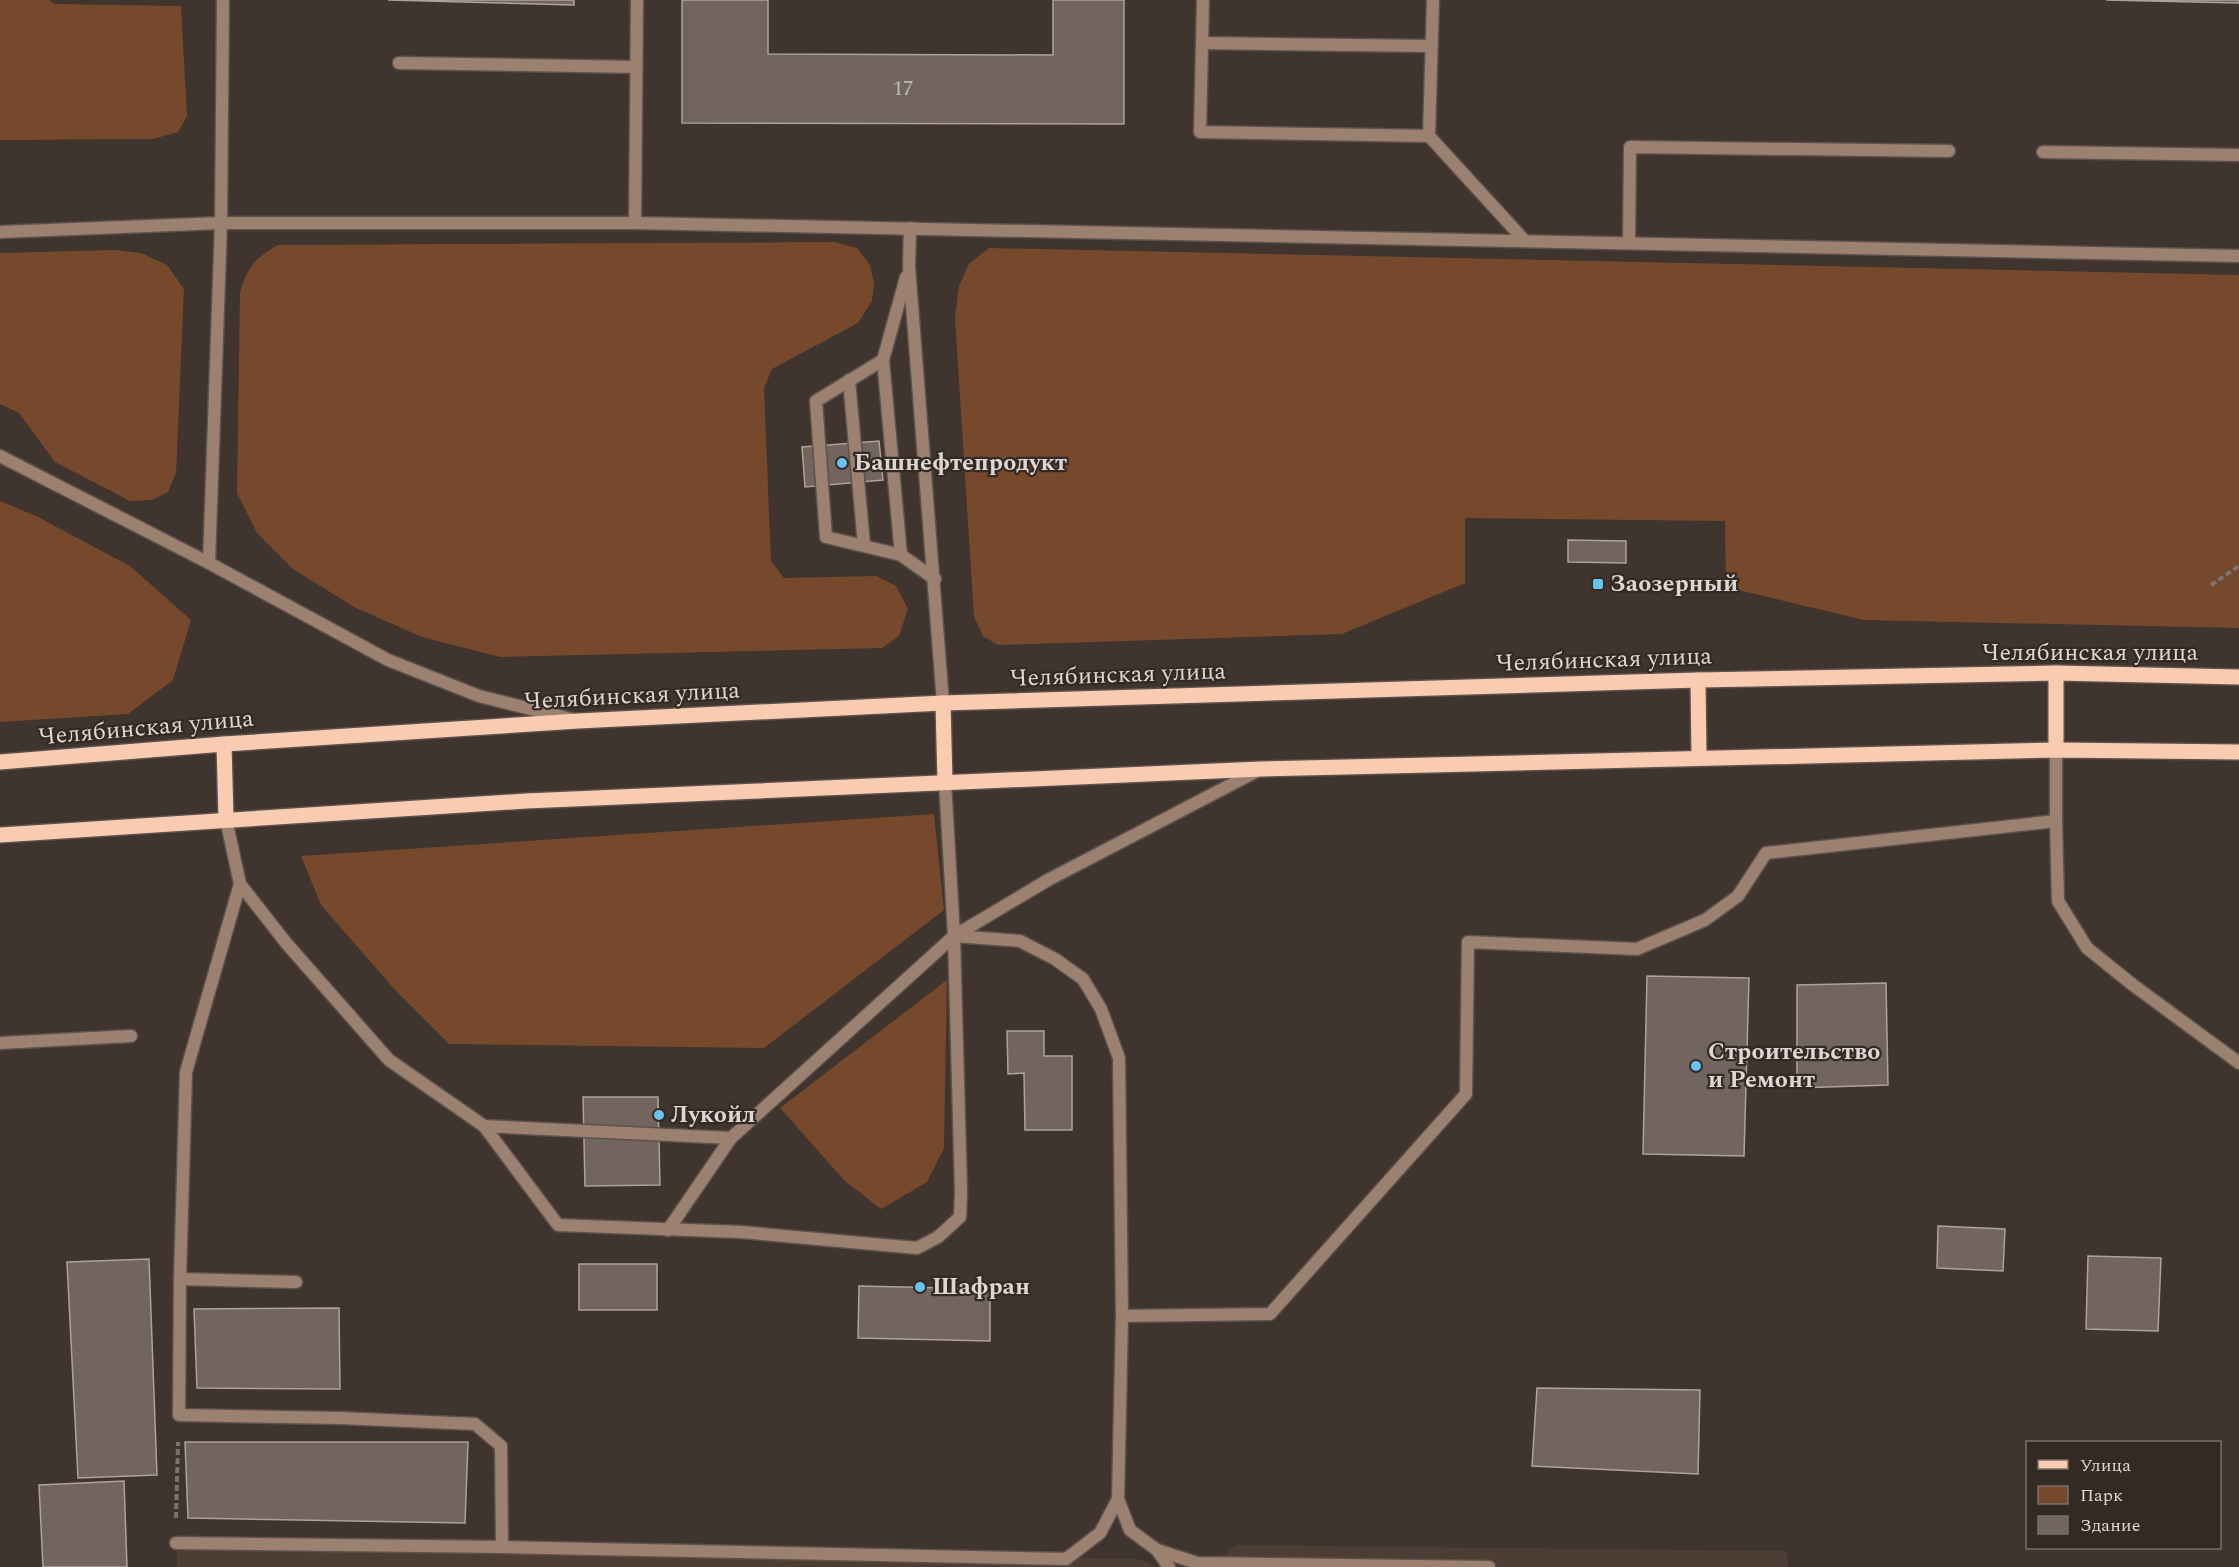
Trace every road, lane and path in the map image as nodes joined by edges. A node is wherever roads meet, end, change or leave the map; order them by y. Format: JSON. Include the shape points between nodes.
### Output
{"nodes":[{"id":1,"x":223,"y":0,"type":"edge"},
{"id":2,"x":637,"y":0,"type":"edge"},
{"id":3,"x":1203,"y":0,"type":"edge"},
{"id":4,"x":1433,"y":0,"type":"edge"},
{"id":5,"x":1202,"y":43,"type":"junction"},
{"id":6,"x":1432,"y":45,"type":"junction"},
{"id":7,"x":399,"y":63,"type":"dead end"},
{"id":8,"x":636,"y":67,"type":"junction"},
{"id":9,"x":1429,"y":135,"type":"junction"},
{"id":10,"x":1948,"y":151,"type":"dead end"},
{"id":11,"x":2043,"y":152,"type":"dead end"},
{"id":12,"x":2239,"y":155,"type":"edge"},
{"id":13,"x":221,"y":223,"type":"junction"},
{"id":14,"x":635,"y":224,"type":"junction"},
{"id":15,"x":910,"y":228,"type":"junction"},
{"id":16,"x":0,"y":232,"type":"edge"},
{"id":17,"x":1525,"y":241,"type":"junction"},
{"id":18,"x":1629,"y":243,"type":"junction"},
{"id":19,"x":2239,"y":256,"type":"edge"},
{"id":20,"x":909,"y":267,"type":"junction"},
{"id":21,"x":883,"y":360,"type":"junction"},
{"id":22,"x":849,"y":380,"type":"junction"},
{"id":23,"x":0,"y":456,"type":"edge"},
{"id":24,"x":864,"y":545,"type":"junction"},
{"id":25,"x":900,"y":555,"type":"junction"},
{"id":26,"x":209,"y":563,"type":"junction"},
{"id":27,"x":2239,"y":566,"type":"edge"},
{"id":28,"x":935,"y":579,"type":"junction"},
{"id":29,"x":2211,"y":585,"type":"dead end"},
{"id":30,"x":2056,"y":673,"type":"junction"},
{"id":31,"x":2239,"y":677,"type":"edge"},
{"id":32,"x":1698,"y":680,"type":"junction"},
{"id":33,"x":943,"y":703,"type":"junction"},
{"id":34,"x":578,"y":720,"type":"junction"},
{"id":35,"x":224,"y":744,"type":"junction"},
{"id":36,"x":2056,"y":750,"type":"junction"},
{"id":37,"x":2239,"y":752,"type":"edge"},
{"id":38,"x":1700,"y":757,"type":"junction"},
{"id":39,"x":0,"y":762,"type":"edge"},
{"id":40,"x":1261,"y":769,"type":"junction"},
{"id":41,"x":945,"y":782,"type":"junction"},
{"id":42,"x":225,"y":819,"type":"junction"},
{"id":43,"x":2056,"y":821,"type":"junction"},
{"id":44,"x":0,"y":835,"type":"edge"},
{"id":45,"x":240,"y":884,"type":"junction"},
{"id":46,"x":954,"y":936,"type":"junction"},
{"id":47,"x":131,"y":1036,"type":"dead end"},
{"id":48,"x":0,"y":1043,"type":"edge"},
{"id":49,"x":2239,"y":1064,"type":"edge"},
{"id":50,"x":484,"y":1126,"type":"junction"},
{"id":51,"x":731,"y":1138,"type":"junction"},
{"id":52,"x":668,"y":1230,"type":"junction"},
{"id":53,"x":180,"y":1279,"type":"junction"},
{"id":54,"x":296,"y":1282,"type":"dead end"},
{"id":55,"x":1122,"y":1316,"type":"junction"},
{"id":56,"x":179,"y":1415,"type":"junction"},
{"id":57,"x":1118,"y":1500,"type":"junction"},
{"id":58,"x":176,"y":1543,"type":"joint"},
{"id":59,"x":502,"y":1547,"type":"junction"},
{"id":60,"x":1157,"y":1550,"type":"junction"},
{"id":61,"x":1170,"y":1567,"type":"edge"},
{"id":62,"x":1489,"y":1567,"type":"edge"}],
"edges":[{"from":1,"to":13,"type":"street"},
{"from":2,"to":8,"type":"street"},
{"from":3,"to":5,"type":"street"},
{"from":4,"to":6,"type":"street"},
{"from":5,"to":6,"type":"street"},
{"from":5,"to":9,"type":"street","via":[[1200,132]]},
{"from":6,"to":9,"type":"street"},
{"from":7,"to":8,"type":"street"},
{"from":8,"to":14,"type":"street"},
{"from":9,"to":17,"type":"street"},
{"from":10,"to":18,"type":"street","via":[[1630,147]]},
{"from":11,"to":12,"type":"street"},
{"from":13,"to":14,"type":"street"},
{"from":13,"to":16,"type":"street"},
{"from":13,"to":26,"type":"street"},
{"from":14,"to":15,"type":"street"},
{"from":15,"to":17,"type":"street"},
{"from":15,"to":20,"type":"street"},
{"from":17,"to":18,"type":"street"},
{"from":18,"to":19,"type":"street"},
{"from":20,"to":21,"type":"street"},
{"from":20,"to":28,"type":"street"},
{"from":21,"to":22,"type":"street"},
{"from":21,"to":25,"type":"street"},
{"from":22,"to":24,"type":"street"},
{"from":22,"to":24,"type":"street","via":[[816,401],[826,537]]},
{"from":23,"to":26,"type":"street"},
{"from":24,"to":25,"type":"street"},
{"from":25,"to":28,"type":"street"},
{"from":26,"to":34,"type":"street","via":[[388,660],[479,696]]},
{"from":27,"to":29,"type":"path"},
{"from":28,"to":33,"type":"street"},
{"from":30,"to":31,"type":"main road","name":"Челябинская улица"},
{"from":30,"to":32,"type":"main road","name":"Челябинская улица"},
{"from":30,"to":36,"type":"main road"},
{"from":32,"to":33,"type":"main road","name":"Челябинская улица"},
{"from":32,"to":38,"type":"main road"},
{"from":33,"to":34,"type":"main road","name":"Челябинская улица"},
{"from":33,"to":41,"type":"main road"},
{"from":34,"to":35,"type":"main road","name":"Челябинская улица"},
{"from":35,"to":39,"type":"main road","name":"Челябинская улица"},
{"from":35,"to":42,"type":"main road"},
{"from":36,"to":37,"type":"main road"},
{"from":36,"to":38,"type":"main road"},
{"from":36,"to":43,"type":"street"},
{"from":38,"to":40,"type":"main road"},
{"from":40,"to":41,"type":"main road"},
{"from":40,"to":46,"type":"street","via":[[1048,880]]},
{"from":41,"to":42,"type":"main road"},
{"from":41,"to":46,"type":"street"},
{"from":42,"to":44,"type":"main road"},
{"from":42,"to":45,"type":"street"},
{"from":43,"to":49,"type":"street","via":[[2058,901],[2087,948]]},
{"from":43,"to":55,"type":"street","via":[[1766,853],[1738,896],[1705,920],[1637,949],[1468,942],[1466,1094],[1270,1314]]},
{"from":45,"to":50,"type":"street","via":[[389,1060]]},
{"from":45,"to":53,"type":"street","via":[[186,1072]]},
{"from":46,"to":51,"type":"street"},
{"from":46,"to":52,"type":"street","via":[[960,1216],[938,1237],[917,1248],[741,1232]]},
{"from":46,"to":55,"type":"street","via":[[1020,941],[1055,959],[1083,980],[1101,1009],[1119,1058]]},
{"from":47,"to":48,"type":"street"},
{"from":50,"to":51,"type":"street"},
{"from":50,"to":52,"type":"street","via":[[558,1225]]},
{"from":51,"to":52,"type":"street"},
{"from":53,"to":54,"type":"street"},
{"from":53,"to":56,"type":"street"},
{"from":55,"to":57,"type":"street"},
{"from":56,"to":58,"type":"path"},
{"from":56,"to":59,"type":"street","via":[[475,1424],[501,1446]]},
{"from":57,"to":59,"type":"street","via":[[1100,1533],[1066,1559]]},
{"from":57,"to":60,"type":"street","via":[[1130,1530]]},
{"from":58,"to":59,"type":"street"},
{"from":60,"to":61,"type":"street"},
{"from":60,"to":62,"type":"street","via":[[1197,1563]]}]}
